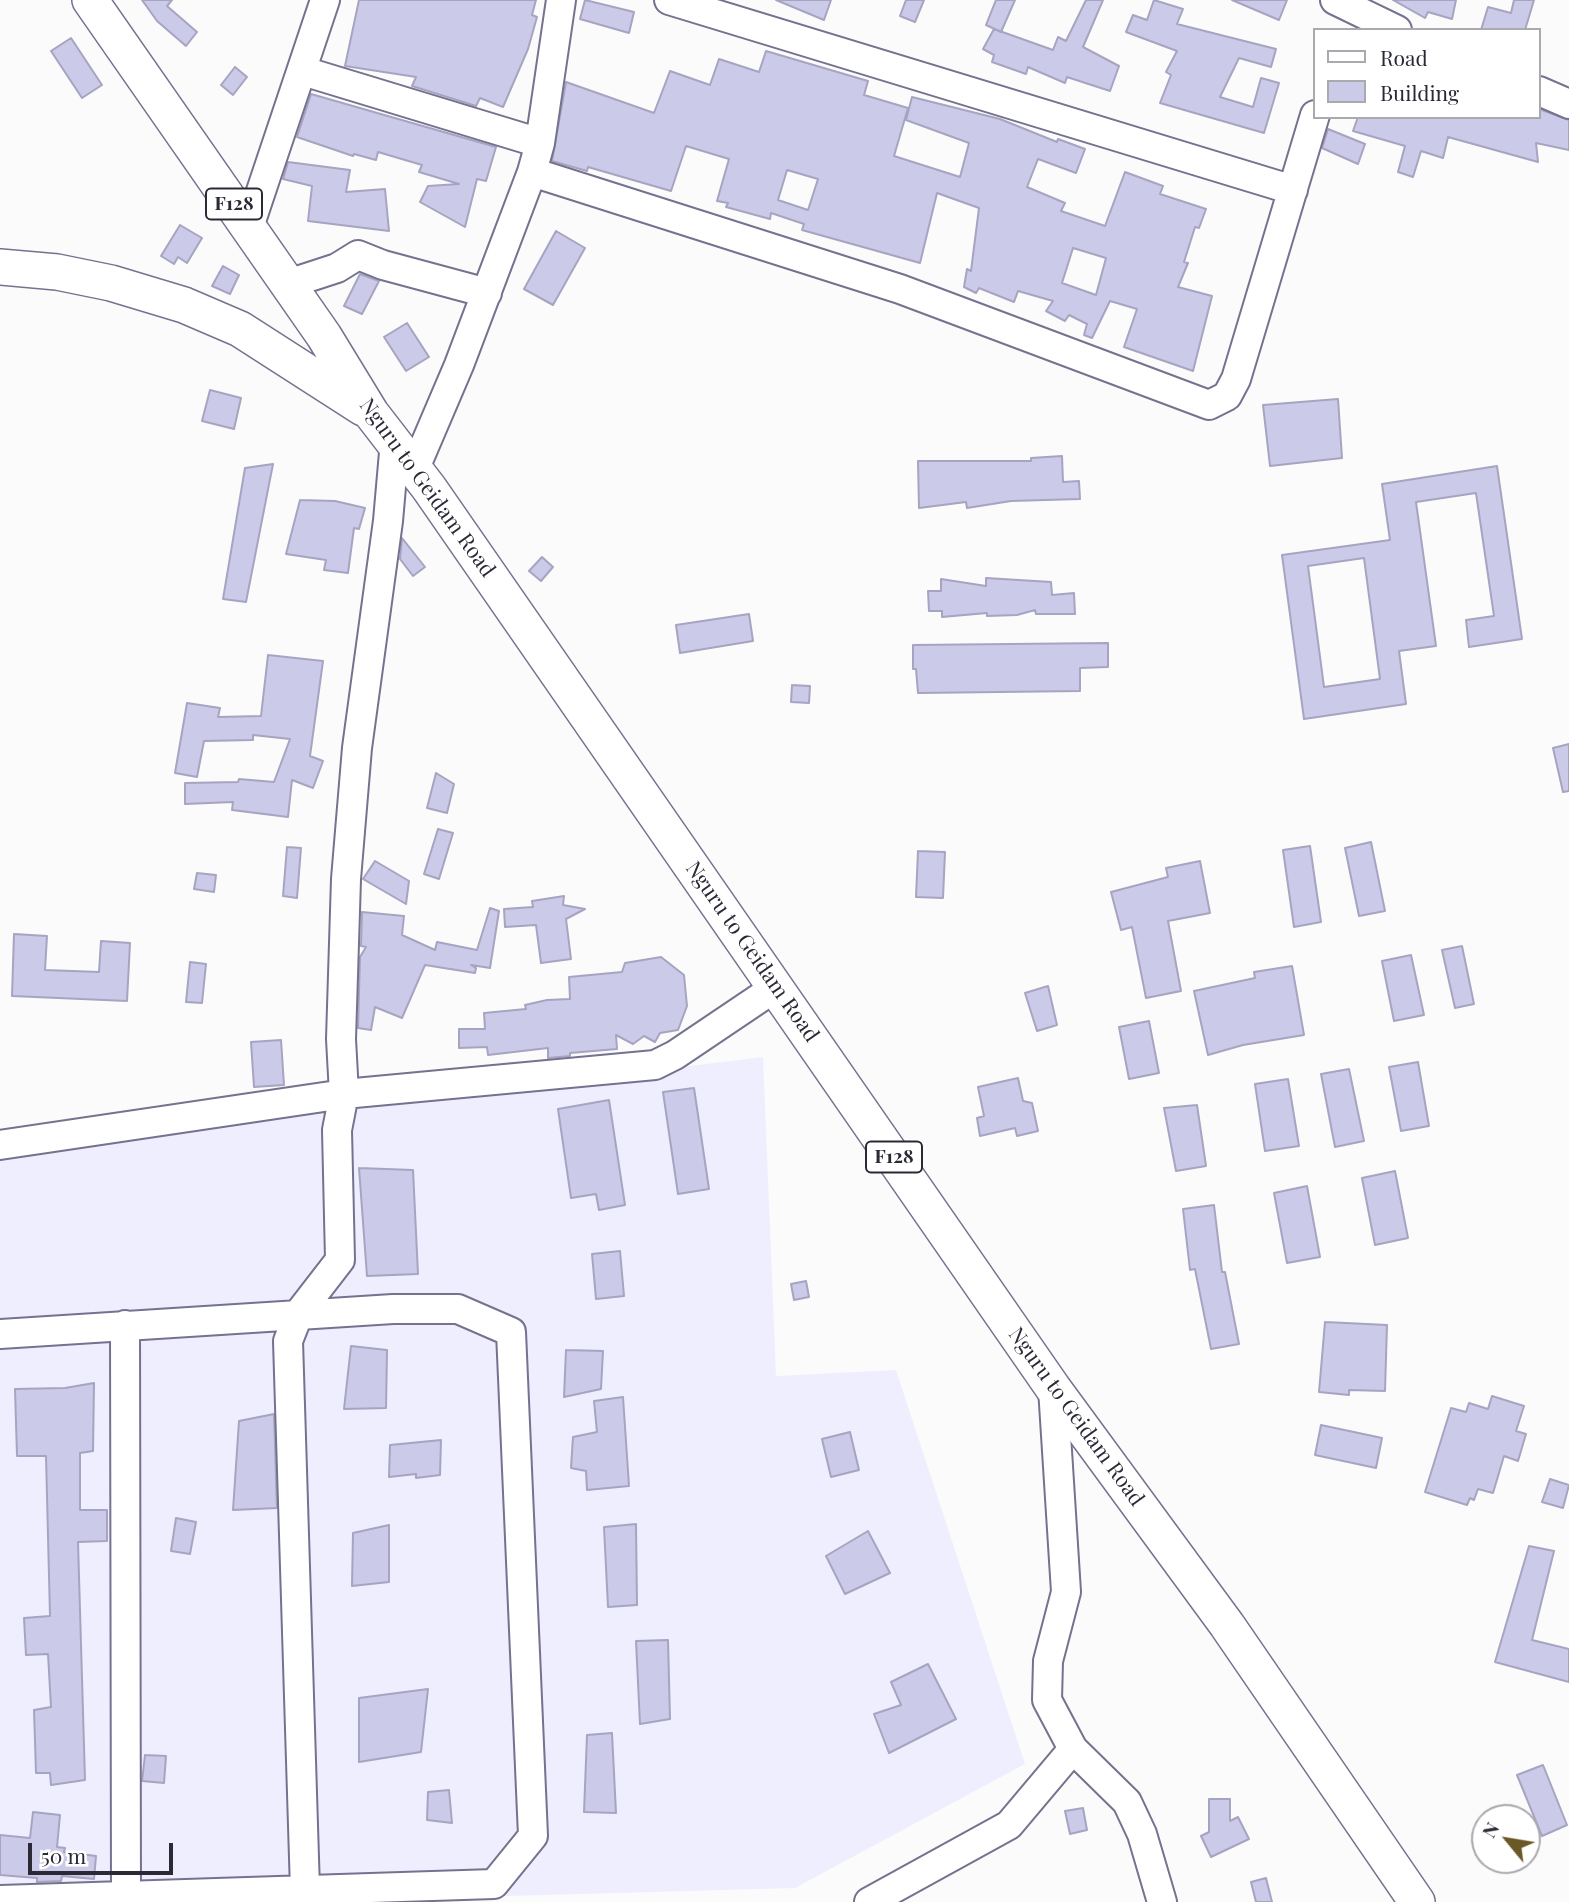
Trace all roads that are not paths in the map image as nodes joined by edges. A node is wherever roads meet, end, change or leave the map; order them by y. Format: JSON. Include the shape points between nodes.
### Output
{"nodes":[{"id":1,"x":90,"y":0,"type":"edge"},
{"id":2,"x":325,"y":0,"type":"edge"},
{"id":3,"x":561,"y":0,"type":"edge"},
{"id":4,"x":669,"y":0,"type":"edge"},
{"id":5,"x":1341,"y":12,"type":"edge"},
{"id":6,"x":1391,"y":28,"type":"edge"},
{"id":7,"x":303,"y":71,"type":"junction"},
{"id":8,"x":1541,"y":92,"type":"edge"},
{"id":9,"x":1569,"y":104,"type":"edge"},
{"id":10,"x":1314,"y":118,"type":"edge"},
{"id":11,"x":540,"y":143,"type":"junction"},
{"id":12,"x":532,"y":172,"type":"junction"},
{"id":13,"x":1293,"y":190,"type":"junction"},
{"id":14,"x":249,"y":227,"type":"junction"},
{"id":15,"x":0,"y":267,"type":"edge"},
{"id":16,"x":288,"y":284,"type":"junction"},
{"id":17,"x":486,"y":293,"type":"junction"},
{"id":18,"x":371,"y":413,"type":"junction"},
{"id":19,"x":413,"y":466,"type":"junction"},
{"id":20,"x":388,"y":521,"type":"junction"},
{"id":21,"x":776,"y":987,"type":"junction"},
{"id":22,"x":344,"y":1094,"type":"junction"},
{"id":23,"x":0,"y":1145,"type":"edge"},
{"id":24,"x":299,"y":1313,"type":"junction"},
{"id":25,"x":125,"y":1325,"type":"junction"},
{"id":26,"x":0,"y":1334,"type":"edge"},
{"id":27,"x":1053,"y":1388,"type":"junction"},
{"id":28,"x":1073,"y":1749,"type":"junction"},
{"id":29,"x":305,"y":1890,"type":"junction"},
{"id":30,"x":126,"y":1896,"type":"junction"},
{"id":31,"x":0,"y":1900,"type":"edge"},
{"id":32,"x":869,"y":1902,"type":"edge"},
{"id":33,"x":1162,"y":1902,"type":"edge"},
{"id":34,"x":1418,"y":1902,"type":"edge"}],
"edges":[{"from":1,"to":14,"type":"main road","name":"Nguru to Geidam Road","number":"F128"},
{"from":2,"to":7,"type":"street"},
{"from":3,"to":11,"type":"street"},
{"from":4,"to":13,"type":"street"},
{"from":5,"to":6,"type":"street"},
{"from":7,"to":11,"type":"street"},
{"from":7,"to":14,"type":"street"},
{"from":8,"to":9,"type":"street"},
{"from":10,"to":13,"type":"street"},
{"from":11,"to":12,"type":"street"},
{"from":12,"to":13,"type":"street","via":[[900,289],[1209,405],[1227,396],[1236,379]]},
{"from":12,"to":17,"type":"street"},
{"from":14,"to":16,"type":"main road","name":"Nguru to Geidam Road","number":"F128"},
{"from":15,"to":18,"type":"main road","via":[[111,283],[184,305],[240,329]]},
{"from":16,"to":17,"type":"street","via":[[337,268],[358,255]]},
{"from":16,"to":18,"type":"main road","name":"Nguru to Geidam Road","number":"F128"},
{"from":17,"to":19,"type":"street"},
{"from":18,"to":19,"type":"main road","name":"Nguru to Geidam Road","number":"F128"},
{"from":19,"to":20,"type":"street"},
{"from":19,"to":20,"type":"street","via":[[410,499]]},
{"from":19,"to":21,"type":"main road","name":"Nguru to Geidam Road","number":"F128"},
{"from":20,"to":22,"type":"street","via":[[357,748],[346,879],[341,1039]]},
{"from":21,"to":22,"type":"street","via":[[655,1065]]},
{"from":21,"to":27,"type":"main road","name":"Nguru to Geidam Road","number":"F128"},
{"from":22,"to":23,"type":"street"},
{"from":22,"to":24,"type":"street","via":[[337,1130],[340,1260]]},
{"from":24,"to":25,"type":"street"},
{"from":24,"to":29,"type":"street","via":[[288,1341]]},
{"from":24,"to":29,"type":"street","via":[[458,1309],[511,1332],[533,1836],[494,1884]]},
{"from":25,"to":26,"type":"street"},
{"from":25,"to":30,"type":"street"},
{"from":27,"to":28,"type":"street","via":[[1066,1592],[1048,1661],[1047,1700]]},
{"from":27,"to":34,"type":"main road","name":"Nguru to Geidam Road","number":"F128","via":[[1227,1625]]},
{"from":28,"to":32,"type":"street","via":[[1009,1825]]},
{"from":28,"to":33,"type":"street","via":[[1126,1802],[1142,1834]]},
{"from":29,"to":30,"type":"street"},
{"from":30,"to":31,"type":"street"}]}
